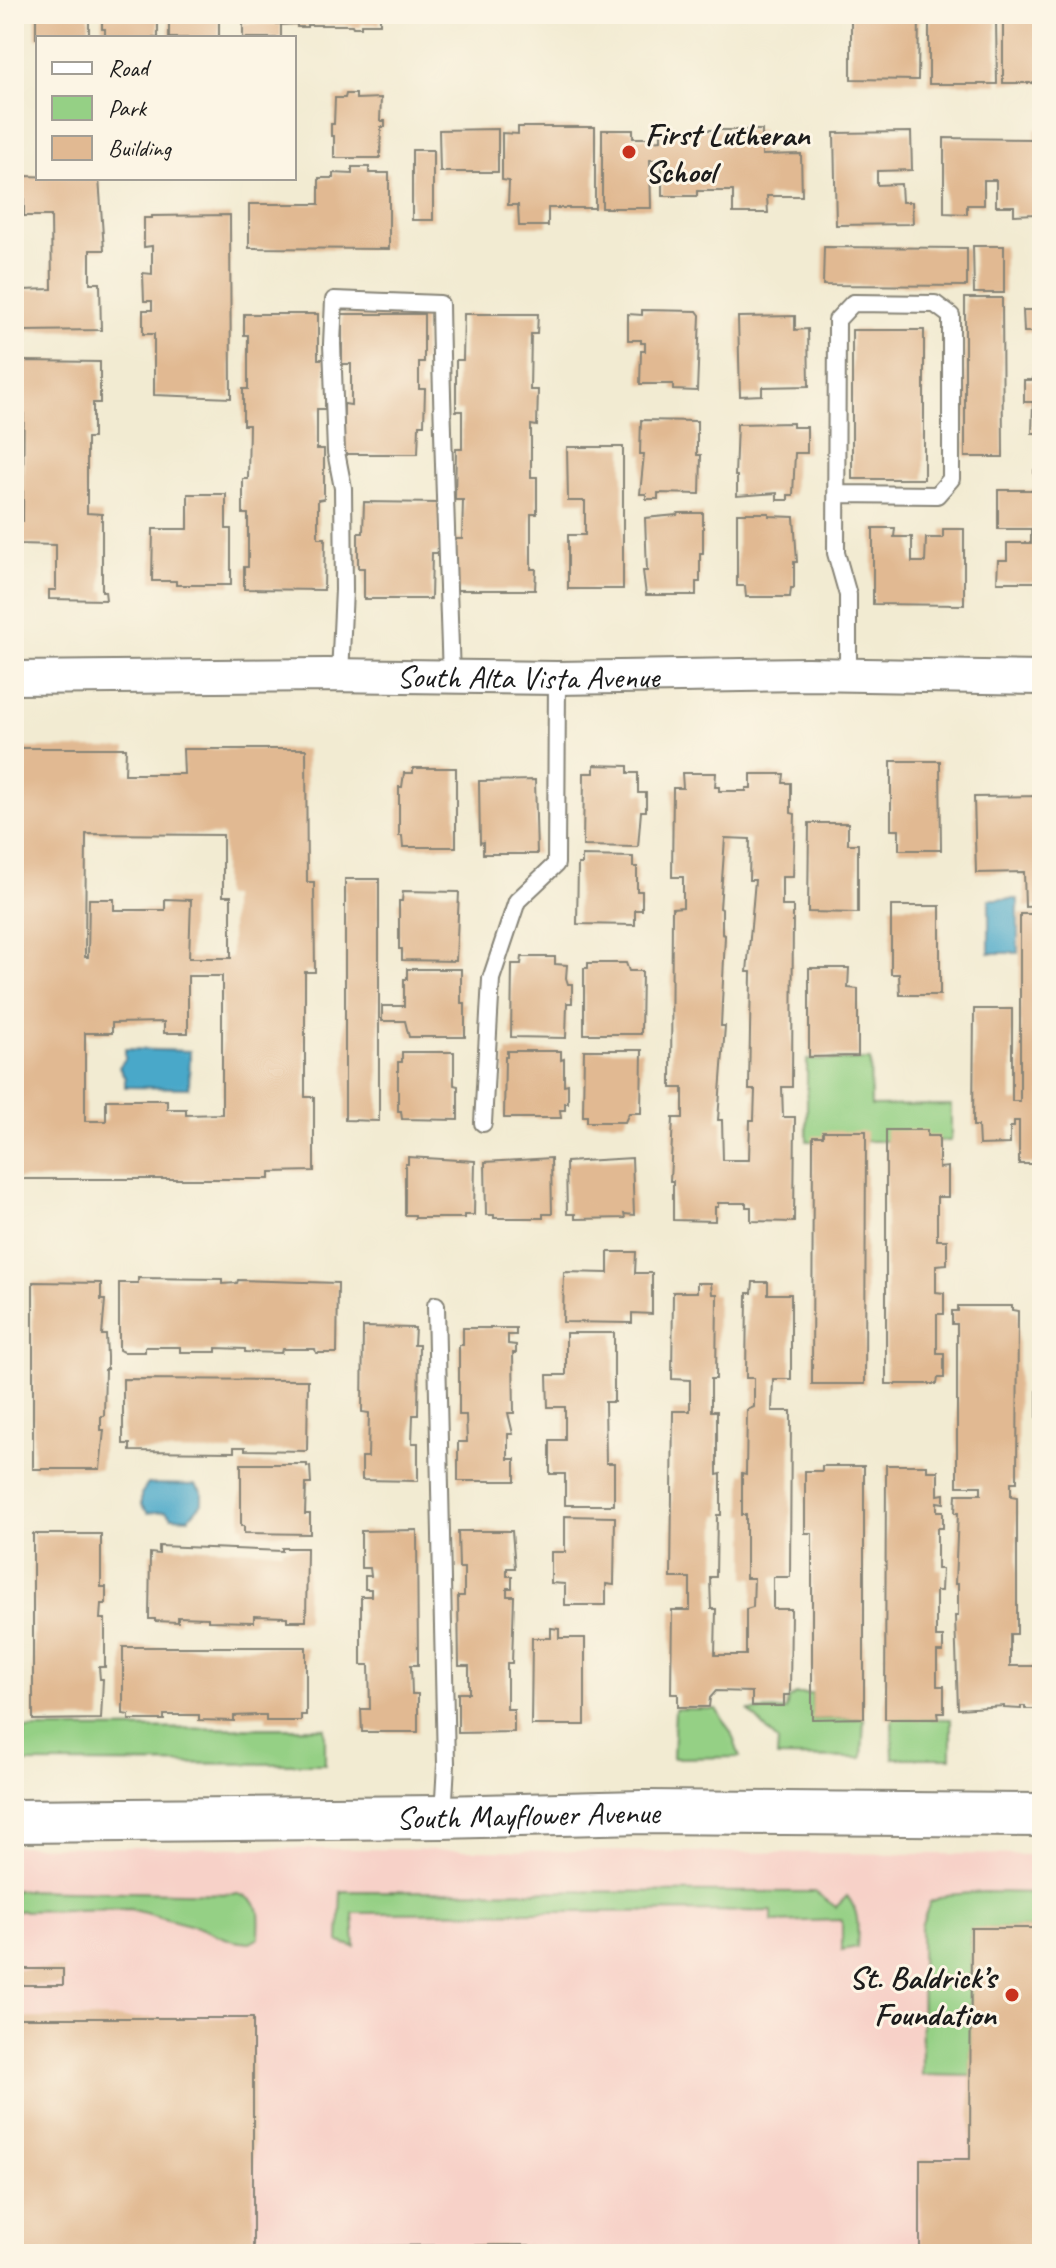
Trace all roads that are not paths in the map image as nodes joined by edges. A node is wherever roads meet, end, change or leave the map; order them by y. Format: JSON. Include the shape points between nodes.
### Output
{"nodes":[{"id":1,"x":837,"y":494,"type":"junction"},
{"id":2,"x":340,"y":675,"type":"junction"},
{"id":3,"x":848,"y":675,"type":"junction"},
{"id":4,"x":14,"y":678,"type":"edge"},
{"id":5,"x":451,"y":678,"type":"junction"},
{"id":6,"x":557,"y":678,"type":"junction"},
{"id":7,"x":1042,"y":678,"type":"edge"},
{"id":8,"x":483,"y":1123,"type":"dead end"},
{"id":9,"x":436,"y":1305,"type":"dead end"},
{"id":10,"x":1042,"y":1815,"type":"edge"},
{"id":11,"x":442,"y":1817,"type":"junction"},
{"id":12,"x":14,"y":1821,"type":"edge"}],
"edges":[{"from":1,"to":1,"type":"lane","via":[[837,320],[853,303],[935,304],[951,316],[951,479],[937,495]]},
{"from":1,"to":3,"type":"lane","via":[[836,553],[848,595]]},
{"from":2,"to":4,"type":"street","name":"South Alta Vista Avenue"},
{"from":2,"to":5,"type":"street","name":"South Alta Vista Avenue"},
{"from":2,"to":5,"type":"lane","via":[[343,488],[336,452],[334,300],[440,304]]},
{"from":3,"to":6,"type":"street","name":"South Alta Vista Avenue"},
{"from":3,"to":7,"type":"street","name":"South Alta Vista Avenue"},
{"from":5,"to":6,"type":"street","name":"South Alta Vista Avenue"},
{"from":6,"to":8,"type":"lane","via":[[556,864],[517,901],[491,979]]},
{"from":9,"to":11,"type":"lane","via":[[446,1764]]},
{"from":10,"to":11,"type":"street","name":"South Mayflower Avenue","via":[[642,1812]]},
{"from":11,"to":12,"type":"street","name":"South Mayflower Avenue"}]}
